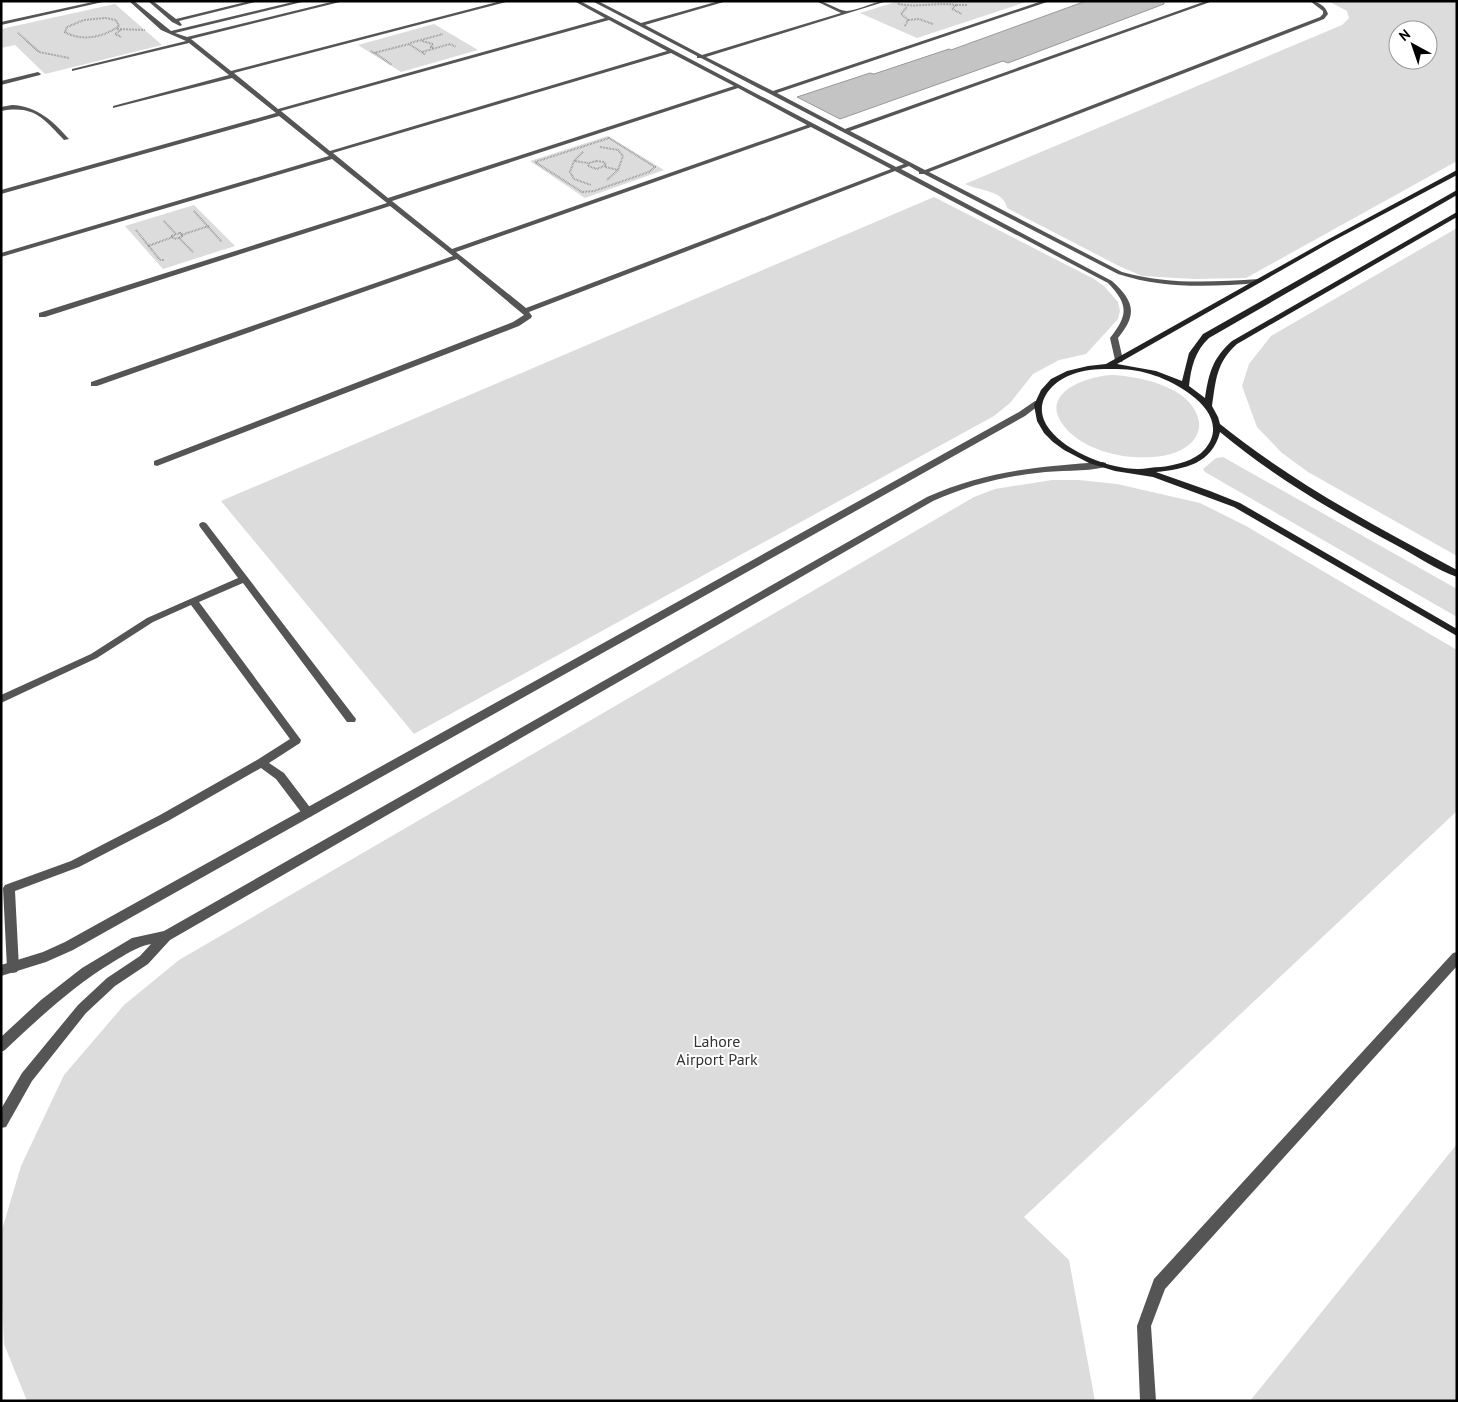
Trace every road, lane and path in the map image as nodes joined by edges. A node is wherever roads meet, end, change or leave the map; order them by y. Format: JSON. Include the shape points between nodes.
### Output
{"nodes":[{"id":1,"x":105,"y":1,"type":"edge"},
{"id":2,"x":131,"y":1,"type":"edge"},
{"id":3,"x":150,"y":1,"type":"edge"},
{"id":4,"x":257,"y":1,"type":"edge"},
{"id":5,"x":276,"y":1,"type":"edge"},
{"id":6,"x":304,"y":1,"type":"edge"},
{"id":7,"x":342,"y":1,"type":"edge"},
{"id":8,"x":508,"y":1,"type":"edge"},
{"id":9,"x":576,"y":1,"type":"edge"},
{"id":10,"x":594,"y":1,"type":"edge"},
{"id":11,"x":725,"y":1,"type":"edge"},
{"id":12,"x":818,"y":1,"type":"edge"},
{"id":13,"x":855,"y":1,"type":"edge"},
{"id":14,"x":885,"y":1,"type":"edge"},
{"id":15,"x":1048,"y":1,"type":"edge"},
{"id":16,"x":1211,"y":1,"type":"edge"},
{"id":17,"x":1312,"y":1,"type":"edge"},
{"id":18,"x":894,"y":3,"type":"dead end"},
{"id":19,"x":956,"y":5,"type":"junction"},
{"id":20,"x":968,"y":5,"type":"dead end"},
{"id":21,"x":868,"y":7,"type":"junction"},
{"id":22,"x":907,"y":7,"type":"junction"},
{"id":23,"x":846,"y":13,"type":"junction"},
{"id":24,"x":608,"y":19,"type":"junction"},
{"id":25,"x":984,"y":21,"type":"junction"},
{"id":26,"x":177,"y":22,"type":"junction"},
{"id":27,"x":1,"y":24,"type":"edge"},
{"id":28,"x":135,"y":24,"type":"dead end"},
{"id":29,"x":641,"y":25,"type":"junction"},
{"id":30,"x":905,"y":26,"type":"dead end"},
{"id":31,"x":162,"y":27,"type":"junction"},
{"id":32,"x":116,"y":29,"type":"junction"},
{"id":33,"x":122,"y":30,"type":"junction"},
{"id":34,"x":17,"y":32,"type":"dead end"},
{"id":35,"x":145,"y":32,"type":"junction"},
{"id":36,"x":443,"y":34,"type":"dead end"},
{"id":37,"x":186,"y":36,"type":"junction"},
{"id":38,"x":121,"y":37,"type":"dead end"},
{"id":39,"x":421,"y":40,"type":"junction"},
{"id":40,"x":409,"y":44,"type":"junction"},
{"id":41,"x":434,"y":48,"type":"junction"},
{"id":42,"x":458,"y":48,"type":"dead end"},
{"id":43,"x":368,"y":49,"type":"dead end"},
{"id":44,"x":671,"y":51,"type":"junction"},
{"id":45,"x":422,"y":52,"type":"junction"},
{"id":46,"x":701,"y":57,"type":"junction"},
{"id":47,"x":427,"y":58,"type":"dead end"},
{"id":48,"x":72,"y":60,"type":"dead end"},
{"id":49,"x":689,"y":61,"type":"junction"},
{"id":50,"x":74,"y":70,"type":"dead end"},
{"id":51,"x":38,"y":74,"type":"dead end"},
{"id":52,"x":230,"y":74,"type":"junction"},
{"id":53,"x":1,"y":83,"type":"edge"},
{"id":54,"x":737,"y":87,"type":"junction"},
{"id":55,"x":773,"y":93,"type":"junction"},
{"id":56,"x":115,"y":107,"type":"dead end"},
{"id":57,"x":1,"y":109,"type":"edge"},
{"id":58,"x":278,"y":112,"type":"junction"},
{"id":59,"x":812,"y":125,"type":"junction"},
{"id":60,"x":844,"y":131,"type":"junction"},
{"id":61,"x":66,"y":139,"type":"dead end"},
{"id":62,"x":595,"y":148,"type":"dead end"},
{"id":63,"x":588,"y":150,"type":"dead end"},
{"id":64,"x":330,"y":155,"type":"junction"},
{"id":65,"x":574,"y":161,"type":"junction"},
{"id":66,"x":589,"y":163,"type":"junction"},
{"id":67,"x":909,"y":164,"type":"junction"},
{"id":68,"x":605,"y":167,"type":"junction"},
{"id":69,"x":618,"y":170,"type":"junction"},
{"id":70,"x":897,"y":170,"type":"junction"},
{"id":71,"x":924,"y":172,"type":"junction"},
{"id":72,"x":1457,"y":172,"type":"edge"},
{"id":73,"x":911,"y":177,"type":"junction"},
{"id":74,"x":602,"y":182,"type":"dead end"},
{"id":75,"x":597,"y":184,"type":"dead end"},
{"id":76,"x":591,"y":185,"type":"junction"},
{"id":77,"x":1,"y":192,"type":"edge"},
{"id":78,"x":588,"y":192,"type":"junction"},
{"id":79,"x":1457,"y":192,"type":"edge"},
{"id":80,"x":598,"y":200,"type":"junction"},
{"id":81,"x":389,"y":202,"type":"junction"},
{"id":82,"x":186,"y":213,"type":"dead end"},
{"id":83,"x":1457,"y":214,"type":"edge"},
{"id":84,"x":170,"y":218,"type":"dead end"},
{"id":85,"x":209,"y":226,"type":"junction"},
{"id":86,"x":140,"y":227,"type":"dead end"},
{"id":87,"x":176,"y":234,"type":"junction"},
{"id":88,"x":182,"y":235,"type":"junction"},
{"id":89,"x":173,"y":237,"type":"junction"},
{"id":90,"x":179,"y":238,"type":"junction"},
{"id":91,"x":217,"y":244,"type":"dead end"},
{"id":92,"x":148,"y":246,"type":"junction"},
{"id":93,"x":454,"y":254,"type":"junction"},
{"id":94,"x":1,"y":255,"type":"edge"},
{"id":95,"x":185,"y":255,"type":"dead end"},
{"id":96,"x":169,"y":260,"type":"dead end"},
{"id":97,"x":1260,"y":280,"type":"junction"},
{"id":98,"x":525,"y":311,"type":"junction"},
{"id":99,"x":42,"y":316,"type":"dead end"},
{"id":100,"x":1119,"y":360,"type":"junction"},
{"id":101,"x":1109,"y":366,"type":"junction"},
{"id":102,"x":94,"y":384,"type":"dead end"},
{"id":103,"x":1185,"y":386,"type":"junction"},
{"id":104,"x":1038,"y":403,"type":"junction"},
{"id":105,"x":1208,"y":406,"type":"junction"},
{"id":106,"x":1217,"y":426,"type":"junction"},
{"id":107,"x":157,"y":463,"type":"dead end"},
{"id":108,"x":1103,"y":465,"type":"junction"},
{"id":109,"x":1142,"y":471,"type":"junction"},
{"id":110,"x":203,"y":525,"type":"dead end"},
{"id":111,"x":1457,"y":574,"type":"edge"},
{"id":112,"x":244,"y":579,"type":"junction"},
{"id":113,"x":193,"y":601,"type":"junction"},
{"id":114,"x":1457,"y":633,"type":"edge"},
{"id":115,"x":1,"y":699,"type":"edge"},
{"id":116,"x":351,"y":719,"type":"dead end"},
{"id":117,"x":261,"y":763,"type":"junction"},
{"id":118,"x":308,"y":813,"type":"junction"},
{"id":119,"x":166,"y":936,"type":"junction"},
{"id":120,"x":1457,"y":957,"type":"edge"},
{"id":121,"x":13,"y":968,"type":"junction"},
{"id":122,"x":1,"y":971,"type":"edge"},
{"id":123,"x":1,"y":1046,"type":"edge"},
{"id":124,"x":1,"y":1122,"type":"edge"},
{"id":125,"x":1148,"y":1401,"type":"edge"}],
"edges":[{"from":1,"to":27,"type":"street"},
{"from":2,"to":31,"type":"street"},
{"from":3,"to":26,"type":"street"},
{"from":4,"to":26,"type":"street"},
{"from":5,"to":26,"type":"street"},
{"from":6,"to":37,"type":"street"},
{"from":7,"to":37,"type":"street"},
{"from":8,"to":52,"type":"street"},
{"from":9,"to":24,"type":"street"},
{"from":10,"to":29,"type":"street"},
{"from":11,"to":29,"type":"street"},
{"from":12,"to":23,"type":"street"},
{"from":13,"to":21,"type":"street"},
{"from":14,"to":21,"type":"street"},
{"from":15,"to":25,"type":"street"},
{"from":16,"to":60,"type":"street"},
{"from":17,"to":71,"type":"street","via":[[1325,10],[1322,18]]},
{"from":18,"to":22,"type":"path"},
{"from":19,"to":20,"type":"path"},
{"from":19,"to":22,"type":"path","via":[[935,2]]},
{"from":19,"to":25,"type":"path","via":[[952,9],[956,12]]},
{"from":21,"to":23,"type":"street"},
{"from":22,"to":30,"type":"path","via":[[901,14],[908,20]]},
{"from":23,"to":46,"type":"street"},
{"from":24,"to":44,"type":"street"},
{"from":24,"to":58,"type":"street"},
{"from":25,"to":55,"type":"street"},
{"from":26,"to":31,"type":"street"},
{"from":26,"to":37,"type":"street"},
{"from":28,"to":35,"type":"path"},
{"from":29,"to":46,"type":"street"},
{"from":31,"to":35,"type":"path"},
{"from":31,"to":37,"type":"street","via":[[170,33]]},
{"from":32,"to":32,"type":"path","via":[[80,37],[65,30],[77,22],[98,18],[116,20],[119,24]]},
{"from":32,"to":33,"type":"path"},
{"from":33,"to":35,"type":"path"},
{"from":33,"to":38,"type":"path","via":[[115,34]]},
{"from":34,"to":48,"type":"path","via":[[40,52]]},
{"from":36,"to":39,"type":"path"},
{"from":37,"to":50,"type":"street"},
{"from":37,"to":52,"type":"street"},
{"from":39,"to":40,"type":"path"},
{"from":39,"to":41,"type":"path","via":[[433,44],[431,47]]},
{"from":40,"to":43,"type":"path","via":[[374,53]]},
{"from":40,"to":45,"type":"path"},
{"from":41,"to":42,"type":"path","via":[[450,44]]},
{"from":41,"to":45,"type":"path"},
{"from":44,"to":49,"type":"street"},
{"from":44,"to":64,"type":"street"},
{"from":45,"to":47,"type":"path"},
{"from":46,"to":49,"type":"street"},
{"from":46,"to":55,"type":"street"},
{"from":49,"to":54,"type":"street"},
{"from":51,"to":53,"type":"street"},
{"from":52,"to":56,"type":"street"},
{"from":52,"to":58,"type":"street"},
{"from":54,"to":59,"type":"street"},
{"from":54,"to":81,"type":"street"},
{"from":55,"to":60,"type":"street"},
{"from":57,"to":61,"type":"street","via":[[35,110]]},
{"from":58,"to":64,"type":"street"},
{"from":58,"to":77,"type":"street"},
{"from":59,"to":70,"type":"street"},
{"from":59,"to":80,"type":"street"},
{"from":60,"to":67,"type":"street"},
{"from":62,"to":69,"type":"path","via":[[609,148],[621,153],[623,161]]},
{"from":63,"to":65,"type":"path"},
{"from":64,"to":81,"type":"street"},
{"from":64,"to":94,"type":"street"},
{"from":65,"to":66,"type":"path"},
{"from":65,"to":76,"type":"path","via":[[570,172],[574,179]]},
{"from":66,"to":68,"type":"path","via":[[591,168]]},
{"from":66,"to":68,"type":"path","via":[[602,161],[607,164]]},
{"from":67,"to":70,"type":"street"},
{"from":67,"to":71,"type":"street"},
{"from":68,"to":69,"type":"path"},
{"from":69,"to":74,"type":"path"},
{"from":70,"to":73,"type":"street"},
{"from":70,"to":98,"type":"street"},
{"from":71,"to":73,"type":"street"},
{"from":71,"to":97,"type":"street","via":[[1132,277],[1171,284]]},
{"from":72,"to":97,"type":"street"},
{"from":73,"to":100,"type":"street","via":[[1110,282],[1128,306],[1128,318],[1114,338]]},
{"from":75,"to":76,"type":"path"},
{"from":76,"to":78,"type":"path"},
{"from":78,"to":78,"type":"path","via":[[579,191],[535,162],[609,138],[655,168]]},
{"from":78,"to":80,"type":"path"},
{"from":79,"to":103,"type":"street","via":[[1206,336],[1193,351]]},
{"from":80,"to":93,"type":"street"},
{"from":81,"to":93,"type":"street"},
{"from":81,"to":99,"type":"street"},
{"from":82,"to":85,"type":"path","via":[[194,211]]},
{"from":83,"to":105,"type":"street","via":[[1226,349],[1215,365]]},
{"from":84,"to":87,"type":"path","via":[[162,220]]},
{"from":85,"to":88,"type":"path"},
{"from":85,"to":91,"type":"path","via":[[223,241]]},
{"from":86,"to":92,"type":"path","via":[[135,232]]},
{"from":87,"to":88,"type":"path"},
{"from":87,"to":89,"type":"path"},
{"from":88,"to":90,"type":"path"},
{"from":89,"to":90,"type":"path"},
{"from":89,"to":92,"type":"path"},
{"from":90,"to":95,"type":"path","via":[[193,252]]},
{"from":92,"to":96,"type":"path","via":[[160,260]]},
{"from":93,"to":98,"type":"street"},
{"from":93,"to":102,"type":"street"},
{"from":97,"to":100,"type":"street"},
{"from":98,"to":107,"type":"street","via":[[528,316],[516,324]]},
{"from":100,"to":101,"type":"street"},
{"from":101,"to":103,"type":"street","via":[[1149,372]]},
{"from":101,"to":104,"type":"street","via":[[1088,368],[1054,380],[1043,391]]},
{"from":103,"to":105,"type":"street"},
{"from":104,"to":108,"type":"street","via":[[1043,426],[1053,438],[1075,453]]},
{"from":104,"to":118,"type":"street"},
{"from":105,"to":106,"type":"street"},
{"from":106,"to":109,"type":"street","via":[[1215,440],[1206,453],[1190,463]]},
{"from":106,"to":111,"type":"street","via":[[1282,476]]},
{"from":108,"to":109,"type":"street"},
{"from":108,"to":119,"type":"street","via":[[1004,474],[939,495]]},
{"from":109,"to":114,"type":"street","via":[[1221,497],[1256,514]]},
{"from":110,"to":112,"type":"street"},
{"from":112,"to":113,"type":"street"},
{"from":112,"to":116,"type":"street"},
{"from":113,"to":115,"type":"street","via":[[150,620],[94,656]]},
{"from":113,"to":117,"type":"street","via":[[296,740]]},
{"from":117,"to":118,"type":"street","via":[[280,776]]},
{"from":117,"to":121,"type":"street","via":[[75,864],[9,888]]},
{"from":118,"to":121,"type":"street","via":[[69,946]]},
{"from":119,"to":123,"type":"street","via":[[136,942],[86,972],[45,1004]]},
{"from":119,"to":124,"type":"street","via":[[144,960],[112,982],[82,1009],[27,1077]]},
{"from":120,"to":125,"type":"street","via":[[1159,1284],[1144,1326]]},
{"from":121,"to":122,"type":"street"}]}
